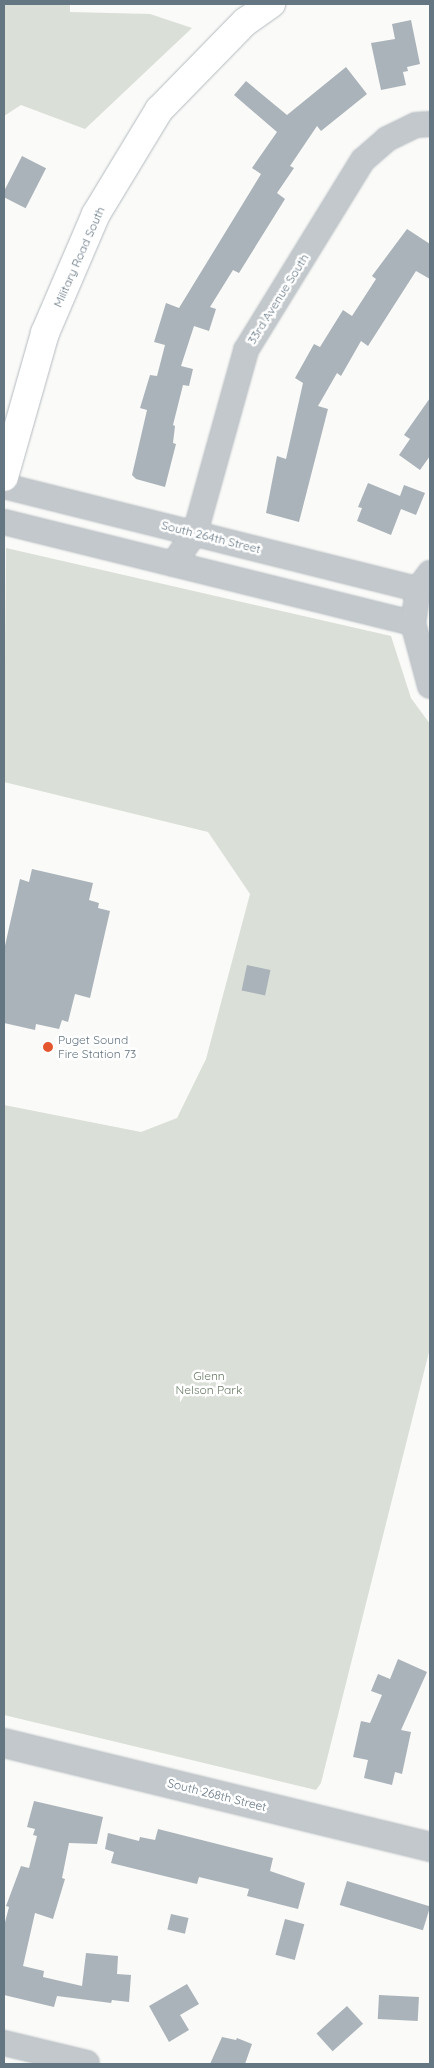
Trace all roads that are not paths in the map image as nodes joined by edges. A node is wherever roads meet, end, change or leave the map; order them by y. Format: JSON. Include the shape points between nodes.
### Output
{"nodes":[{"id":1,"x":271,"y":4,"type":"edge"},
{"id":2,"x":423,"y":125,"type":"edge"},
{"id":3,"x":4,"y":477,"type":"edge"},
{"id":4,"x":4,"y":486,"type":"edge"},
{"id":5,"x":4,"y":522,"type":"edge"},
{"id":6,"x":195,"y":533,"type":"junction"},
{"id":7,"x":173,"y":564,"type":"junction"},
{"id":8,"x":424,"y":581,"type":"edge"},
{"id":9,"x":413,"y":623,"type":"junction"},
{"id":10,"x":430,"y":686,"type":"edge"},
{"id":11,"x":4,"y":1743,"type":"edge"},
{"id":12,"x":430,"y":1844,"type":"edge"},
{"id":13,"x":4,"y":2043,"type":"edge"},
{"id":14,"x":87,"y":2063,"type":"dead end"}],
"edges":[{"from":1,"to":3,"type":"main road","name":"Military Road South","via":[[245,22],[159,110],[96,214],[45,333]]},
{"from":2,"to":6,"type":"street","name":"33rd Avenue South","via":[[387,139],[363,160],[246,350]]},
{"from":4,"to":6,"type":"street","name":"South 264th Street"},
{"from":5,"to":7,"type":"street"},
{"from":6,"to":7,"type":"street","name":"33rd Avenue South"},
{"from":6,"to":8,"type":"street","name":"South 264th Street"},
{"from":7,"to":9,"type":"street"},
{"from":8,"to":9,"type":"street"},
{"from":9,"to":10,"type":"street"},
{"from":11,"to":12,"type":"street","name":"South 268th Street"},
{"from":13,"to":14,"type":"street"}]}
